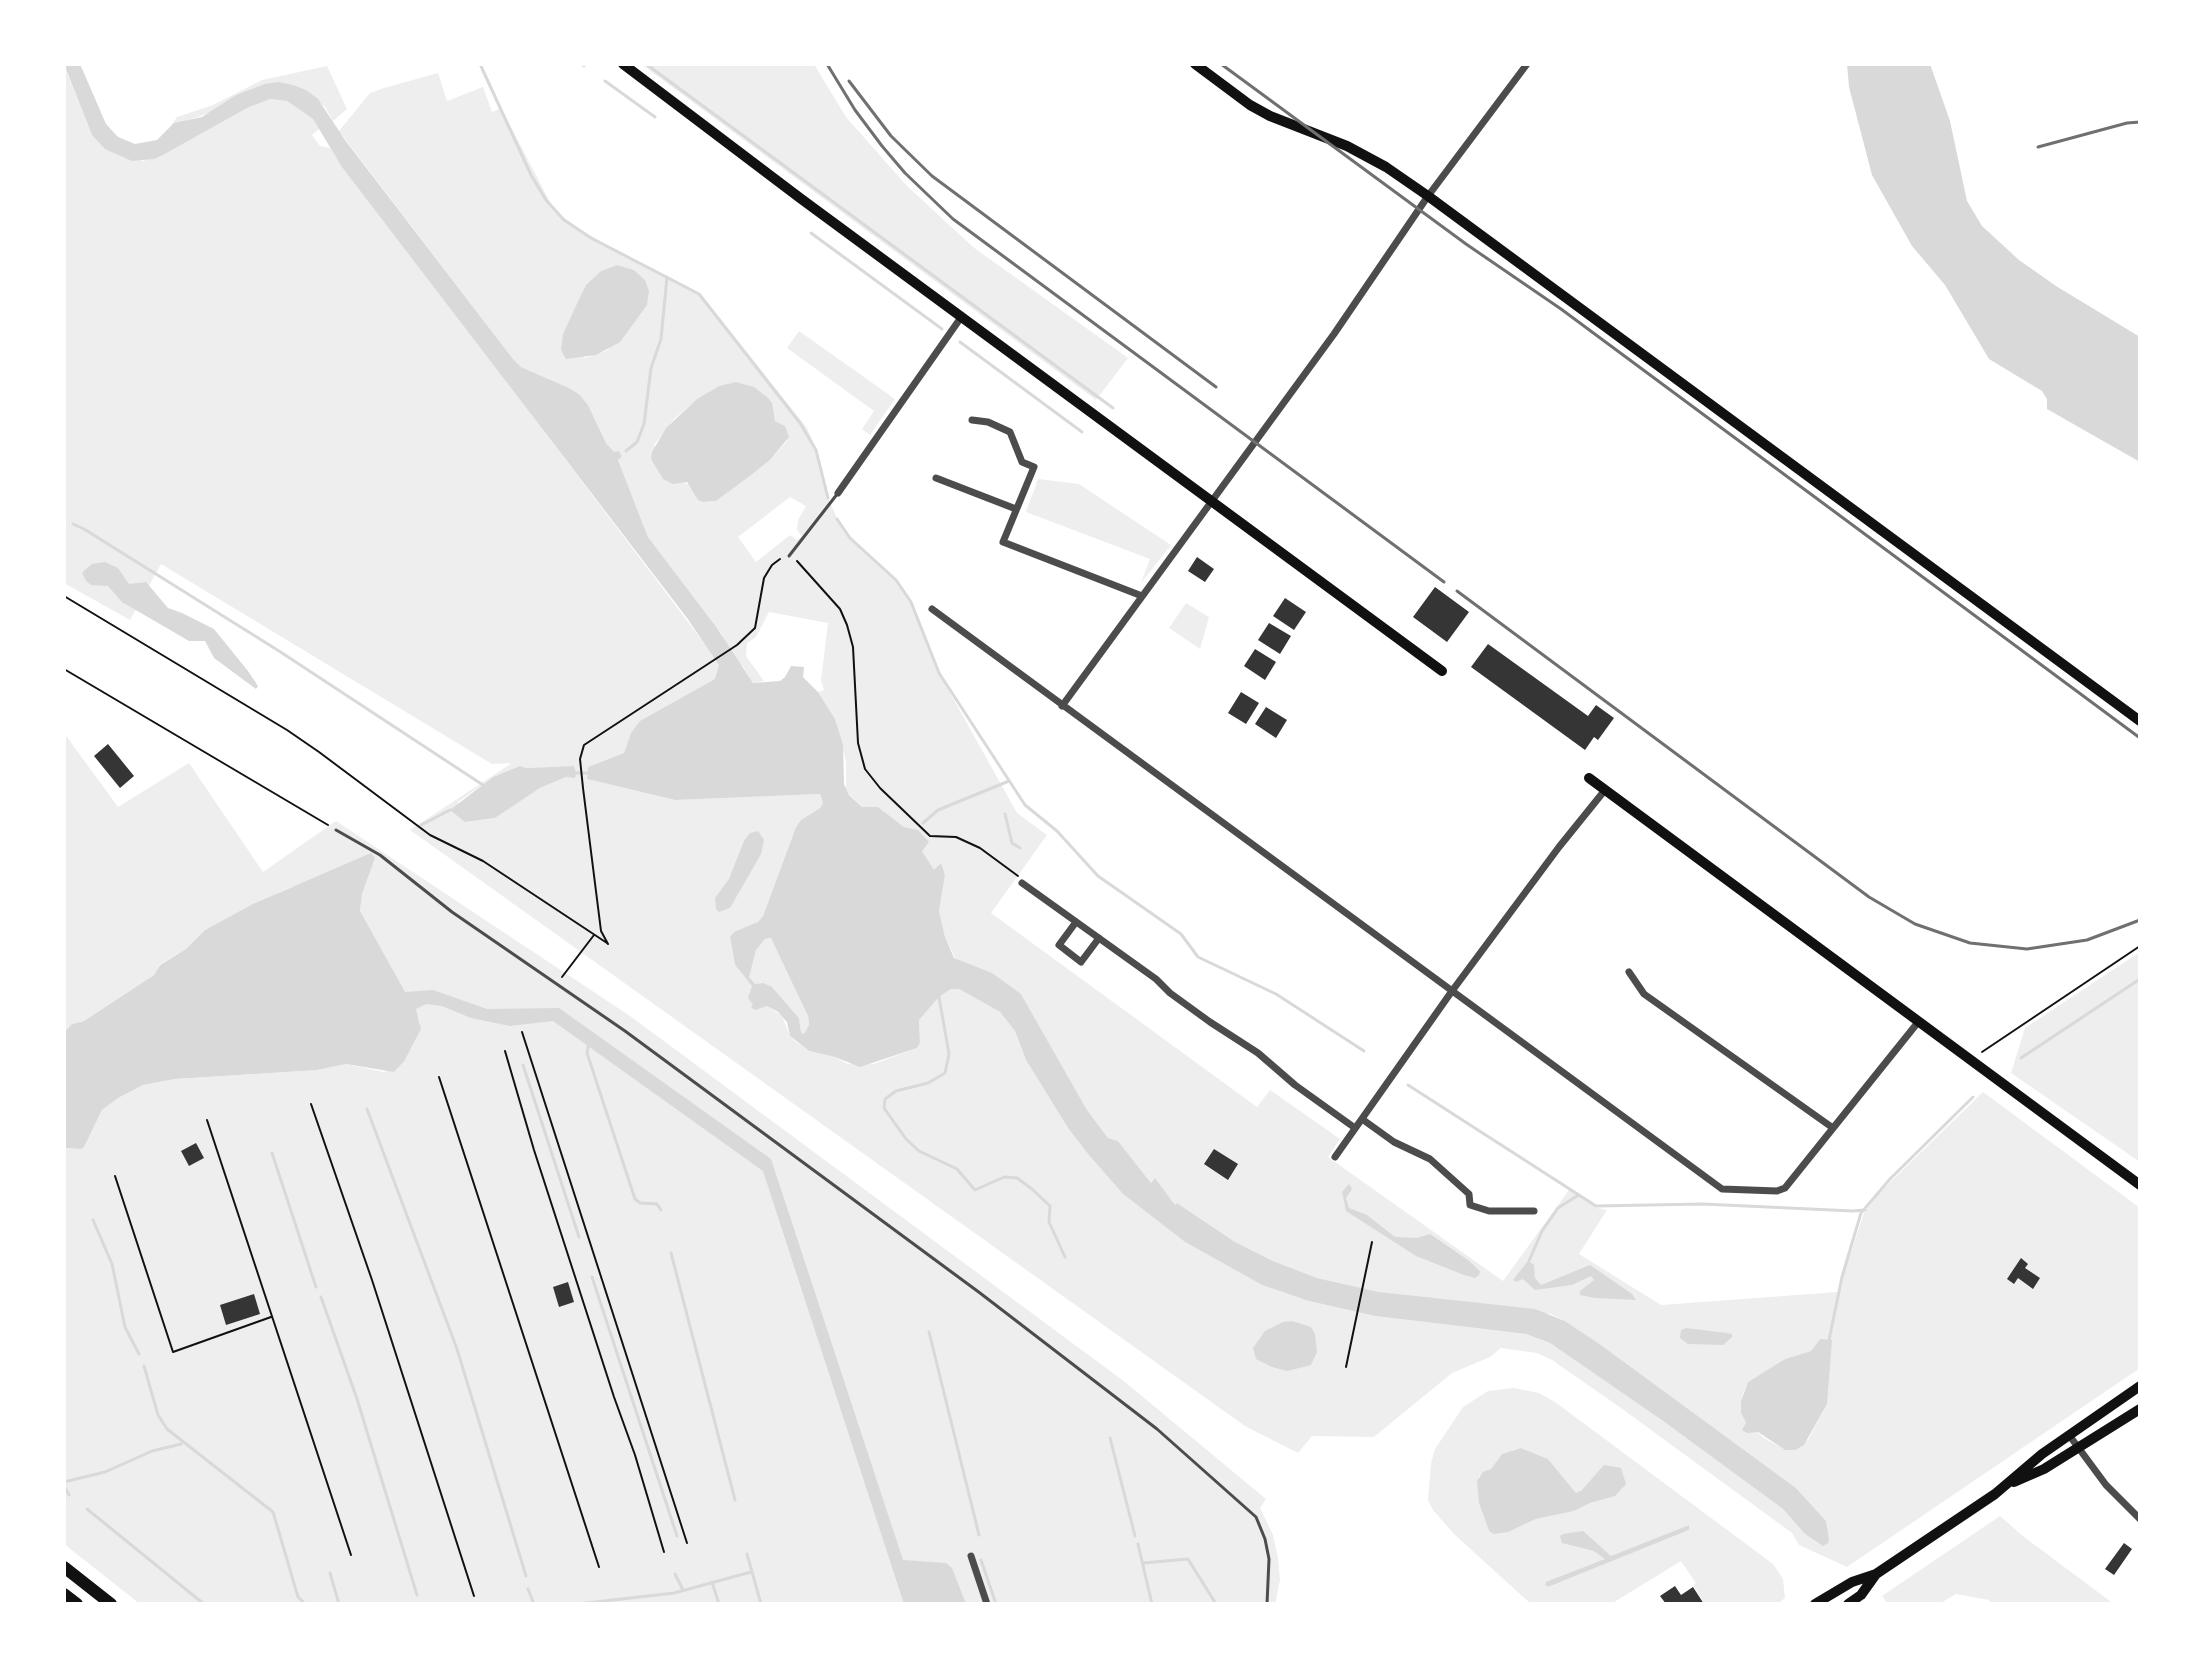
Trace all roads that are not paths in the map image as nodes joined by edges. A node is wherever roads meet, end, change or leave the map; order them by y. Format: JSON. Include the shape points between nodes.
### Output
{"nodes":[{"id":1,"x":623,"y":64,"type":"edge"},
{"id":2,"x":1195,"y":64,"type":"edge"},
{"id":3,"x":1527,"y":64,"type":"edge"},
{"id":4,"x":1428,"y":196,"type":"junction"},
{"id":5,"x":962,"y":316,"type":"junction"},
{"id":6,"x":972,"y":420,"type":"dead end"},
{"id":7,"x":936,"y":478,"type":"dead end"},
{"id":8,"x":838,"y":493,"type":"joint"},
{"id":9,"x":1213,"y":501,"type":"junction"},
{"id":10,"x":1016,"y":509,"type":"junction"},
{"id":11,"x":789,"y":556,"type":"road end"},
{"id":12,"x":1142,"y":596,"type":"junction"},
{"id":13,"x":932,"y":609,"type":"dead end"},
{"id":14,"x":1442,"y":671,"type":"dead end"},
{"id":15,"x":1062,"y":706,"type":"junction"},
{"id":16,"x":2140,"y":721,"type":"edge"},
{"id":17,"x":1589,"y":778,"type":"dead end"},
{"id":18,"x":1605,"y":790,"type":"junction"},
{"id":19,"x":336,"y":830,"type":"road end"},
{"id":20,"x":1022,"y":883,"type":"road end"},
{"id":21,"x":1076,"y":922,"type":"junction"},
{"id":22,"x":1099,"y":938,"type":"junction"},
{"id":23,"x":1629,"y":972,"type":"dead end"},
{"id":24,"x":1452,"y":991,"type":"junction"},
{"id":25,"x":1919,"y":1021,"type":"junction"},
{"id":26,"x":1362,"y":1119,"type":"junction"},
{"id":27,"x":1355,"y":1128,"type":"junction"},
{"id":28,"x":1833,"y":1128,"type":"junction"},
{"id":29,"x":1335,"y":1157,"type":"dead end"},
{"id":30,"x":2140,"y":1185,"type":"edge"},
{"id":31,"x":1534,"y":1211,"type":"dead end"},
{"id":32,"x":2140,"y":1386,"type":"edge"},
{"id":33,"x":2140,"y":1409,"type":"edge"},
{"id":34,"x":2069,"y":1435,"type":"junction"},
{"id":35,"x":2079,"y":1448,"type":"junction"},
{"id":36,"x":2004,"y":1487,"type":"junction"},
{"id":37,"x":2140,"y":1519,"type":"edge"},
{"id":38,"x":971,"y":1556,"type":"dead end"},
{"id":39,"x":64,"y":1567,"type":"edge"},
{"id":40,"x":1876,"y":1574,"type":"junction"},
{"id":41,"x":64,"y":1594,"type":"edge"},
{"id":42,"x":77,"y":1604,"type":"edge"},
{"id":43,"x":111,"y":1604,"type":"edge"},
{"id":44,"x":987,"y":1604,"type":"edge"},
{"id":45,"x":1267,"y":1604,"type":"edge"},
{"id":46,"x":1815,"y":1604,"type":"edge"},
{"id":47,"x":1848,"y":1604,"type":"edge"}],
"edges":[{"from":1,"to":5,"type":"main road"},
{"from":2,"to":4,"type":"main road","via":[[1260,111],[1347,146]]},
{"from":3,"to":4,"type":"street"},
{"from":4,"to":9,"type":"street"},
{"from":4,"to":16,"type":"main road"},
{"from":5,"to":8,"type":"street"},
{"from":5,"to":9,"type":"main road"},
{"from":6,"to":10,"type":"street","via":[[1010,432],[1022,462],[1034,467]]},
{"from":7,"to":10,"type":"street"},
{"from":8,"to":11,"type":"lane"},
{"from":9,"to":12,"type":"street"},
{"from":9,"to":14,"type":"main road"},
{"from":10,"to":12,"type":"street","via":[[1003,542]]},
{"from":12,"to":15,"type":"street"},
{"from":13,"to":15,"type":"street"},
{"from":15,"to":24,"type":"street"},
{"from":17,"to":18,"type":"main road"},
{"from":18,"to":24,"type":"street"},
{"from":18,"to":25,"type":"main road"},
{"from":19,"to":45,"type":"lane","via":[[380,855],[971,1286],[1188,1455],[1256,1517],[1269,1559]]},
{"from":20,"to":21,"type":"street"},
{"from":21,"to":22,"type":"street"},
{"from":21,"to":22,"type":"street","via":[[1059,945],[1081,962]]},
{"from":22,"to":27,"type":"street"},
{"from":23,"to":28,"type":"street","via":[[1644,994]]},
{"from":24,"to":26,"type":"street"},
{"from":24,"to":28,"type":"street","via":[[1722,1189],[1785,1188]]},
{"from":25,"to":28,"type":"street"},
{"from":25,"to":30,"type":"main road"},
{"from":26,"to":27,"type":"street"},
{"from":26,"to":31,"type":"street","via":[[1430,1159],[1469,1194],[1470,1205],[1489,1211]]},
{"from":27,"to":29,"type":"street"},
{"from":32,"to":34,"type":"main road"},
{"from":33,"to":35,"type":"main road"},
{"from":34,"to":35,"type":"street"},
{"from":34,"to":36,"type":"main road"},
{"from":35,"to":36,"type":"main road"},
{"from":35,"to":37,"type":"street"},
{"from":36,"to":40,"type":"main road"},
{"from":38,"to":44,"type":"street"},
{"from":39,"to":43,"type":"highway"},
{"from":40,"to":46,"type":"main road"},
{"from":40,"to":47,"type":"main road"},
{"from":41,"to":42,"type":"highway"}]}
